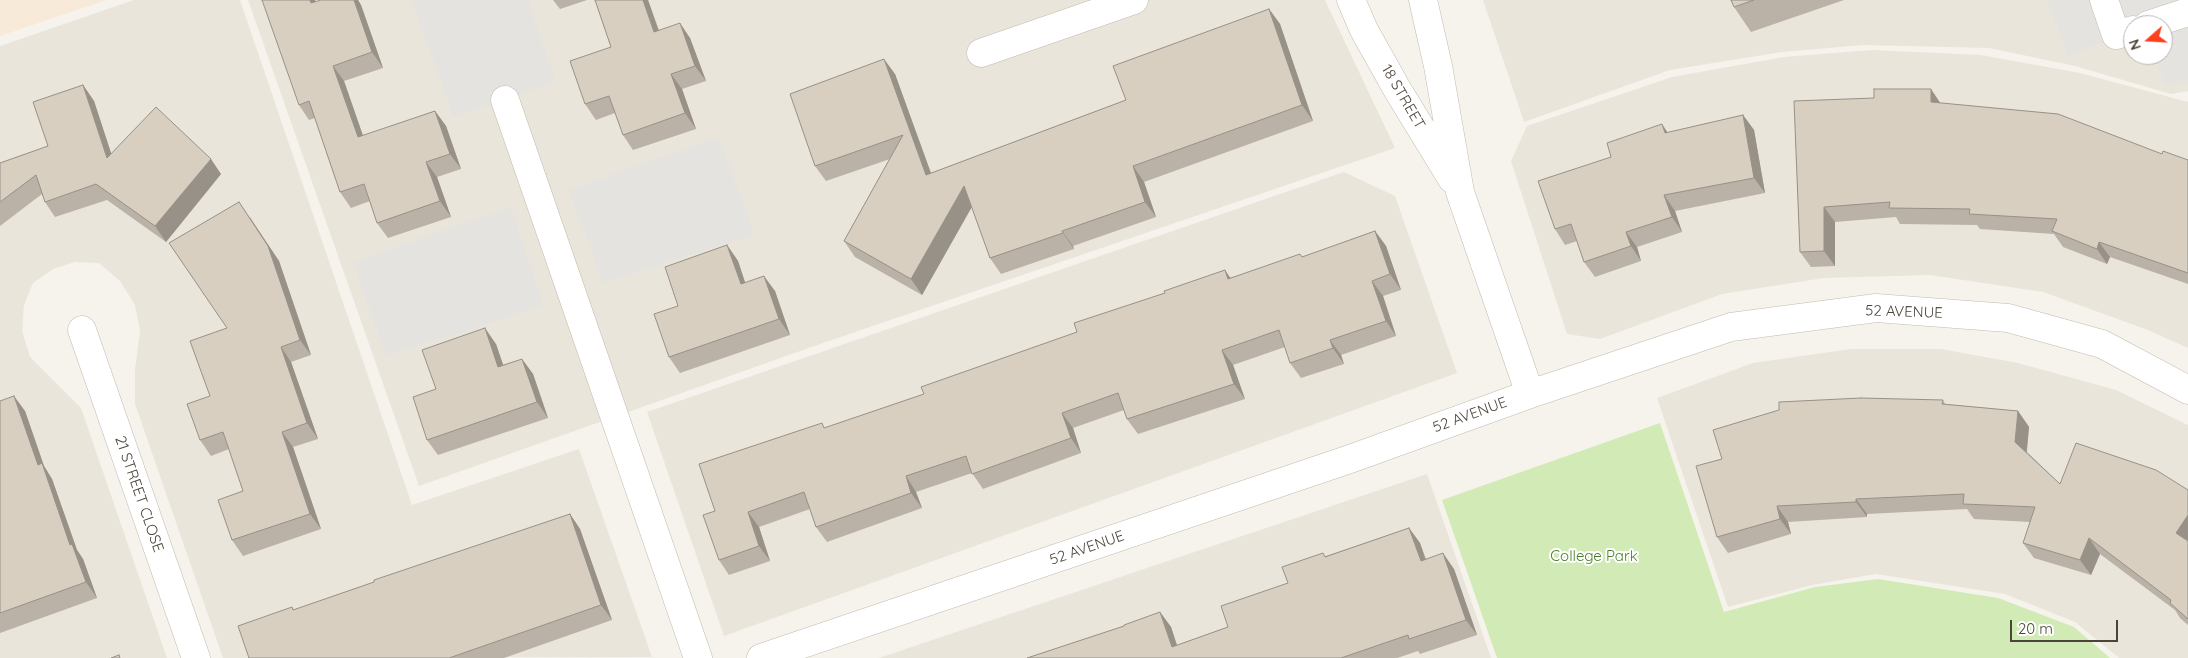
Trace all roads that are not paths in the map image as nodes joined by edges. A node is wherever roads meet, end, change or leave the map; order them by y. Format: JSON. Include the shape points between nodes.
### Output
{"nodes":[{"id":1,"x":1134,"y":0,"type":"edge"},
{"id":2,"x":1351,"y":0,"type":"edge"},
{"id":3,"x":1423,"y":0,"type":"edge"},
{"id":4,"x":2104,"y":0,"type":"edge"},
{"id":5,"x":2188,"y":12,"type":"edge"},
{"id":6,"x":2173,"y":17,"type":"edge"},
{"id":7,"x":2123,"y":34,"type":"edge"},
{"id":8,"x":981,"y":53,"type":"dead end"},
{"id":9,"x":505,"y":100,"type":"dead end"},
{"id":10,"x":1460,"y":192,"type":"junction"},
{"id":11,"x":82,"y":330,"type":"dead end"},
{"id":12,"x":2188,"y":390,"type":"edge"},
{"id":13,"x":1530,"y":394,"type":"junction"},
{"id":14,"x":196,"y":658,"type":"edge"},
{"id":15,"x":698,"y":658,"type":"edge"},
{"id":16,"x":761,"y":658,"type":"edge"}],
"edges":[{"from":1,"to":8,"type":"street"},
{"from":2,"to":10,"type":"street","name":"18 STREET","via":[[1397,89]]},
{"from":3,"to":10,"type":"street","name":"18 STREET"},
{"from":4,"to":7,"type":"street","via":[[2116,36]]},
{"from":5,"to":6,"type":"street"},
{"from":9,"to":15,"type":"street"},
{"from":10,"to":13,"type":"street","name":"18 STREET"},
{"from":11,"to":14,"type":"street","name":"21 STREET CLOSE"},
{"from":12,"to":13,"type":"street","name":"52 AVENUE","via":[[2102,344],[2008,318],[1876,308],[1731,327]]},
{"from":13,"to":16,"type":"street","name":"52 AVENUE","via":[[1350,459]]}]}
